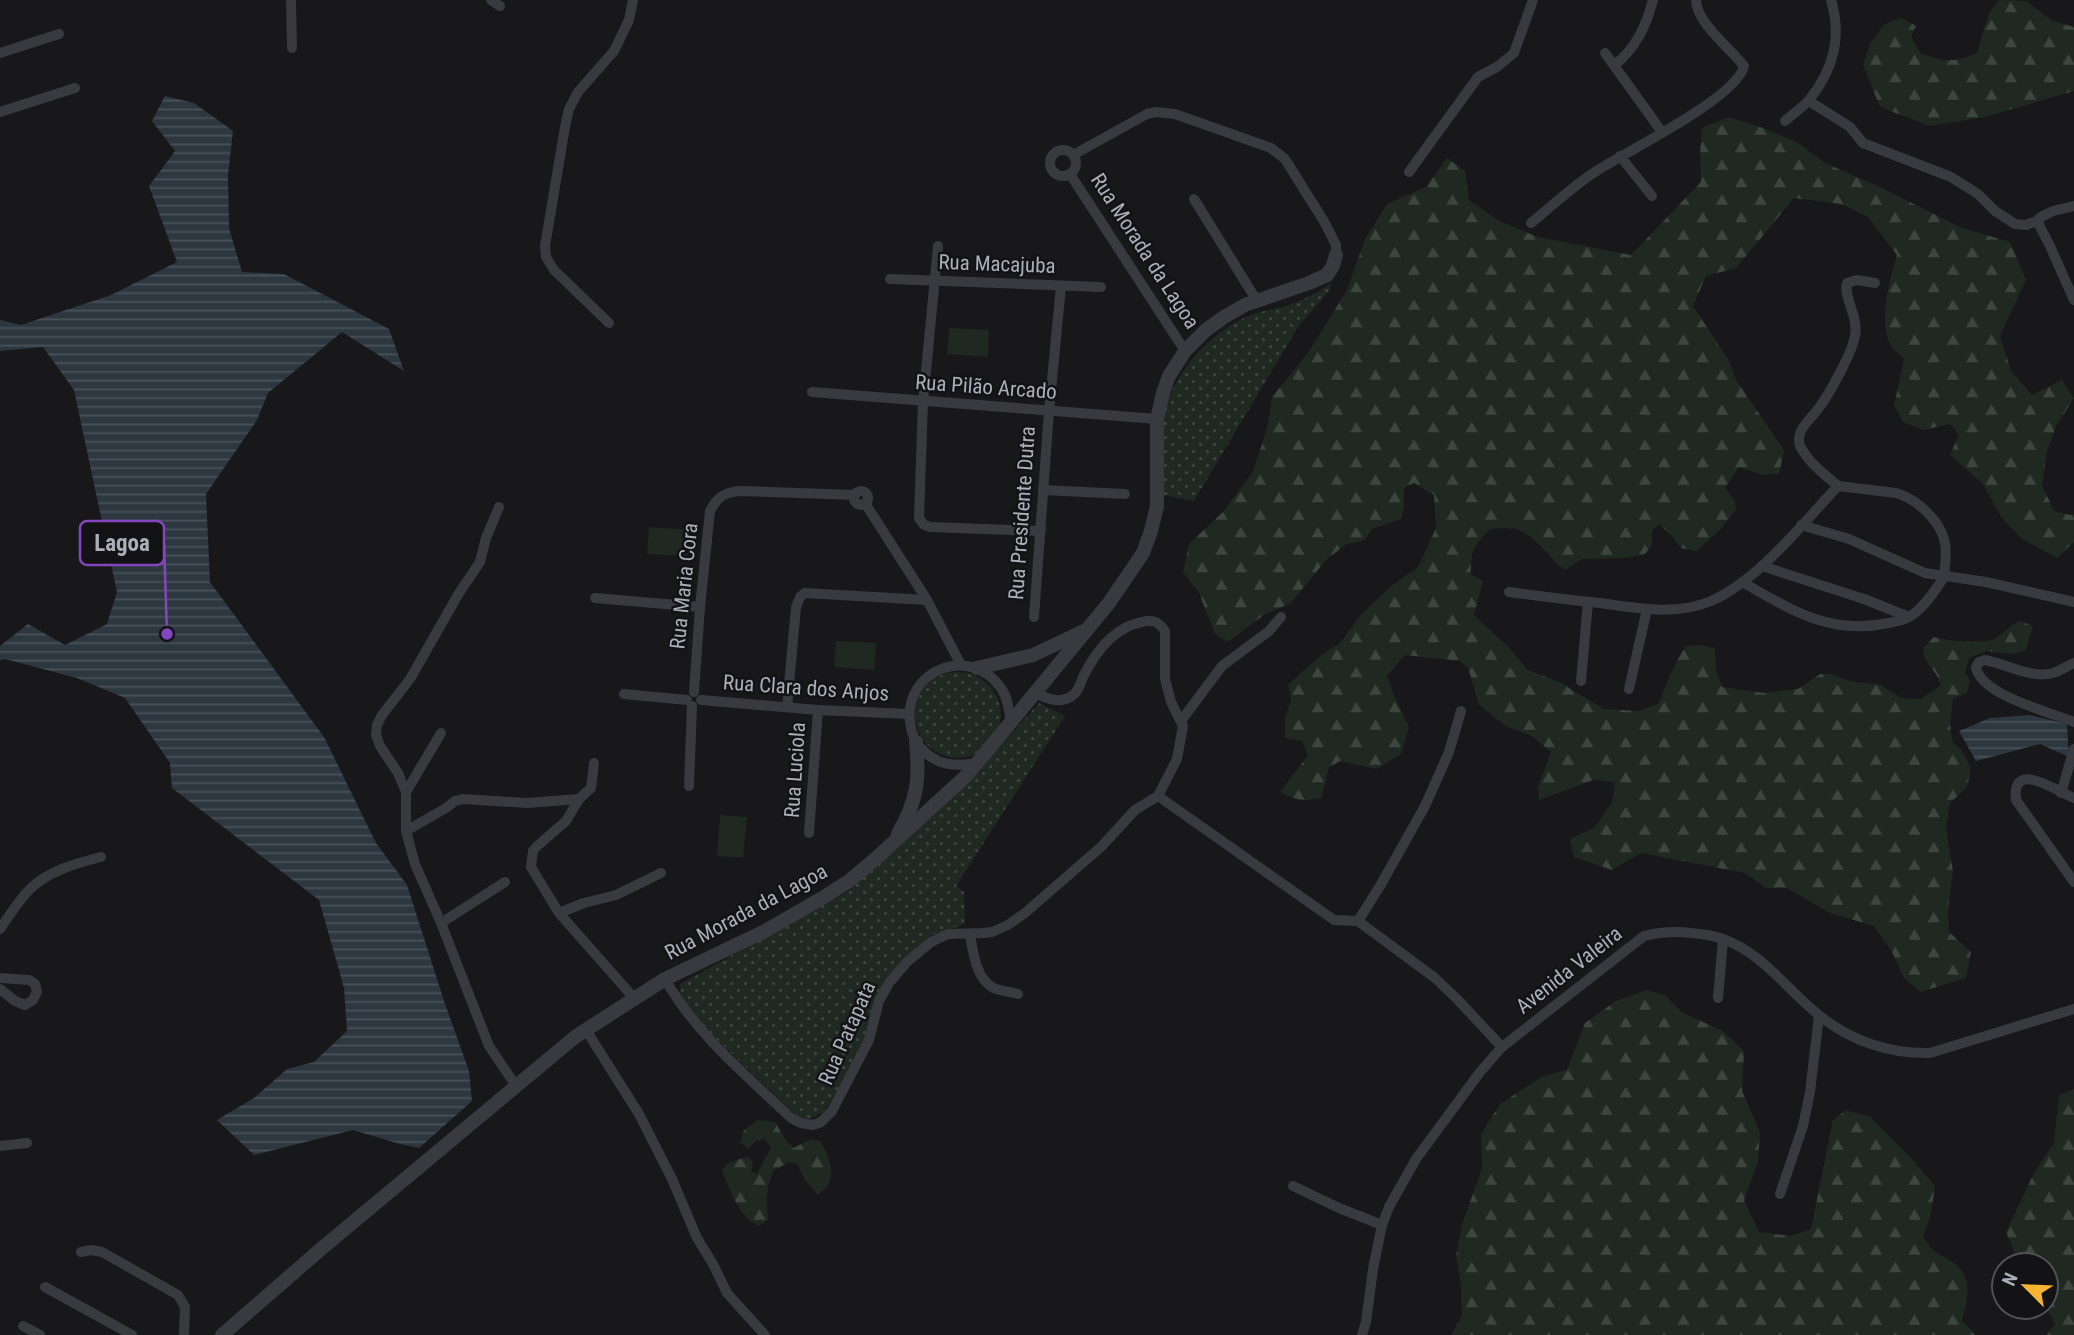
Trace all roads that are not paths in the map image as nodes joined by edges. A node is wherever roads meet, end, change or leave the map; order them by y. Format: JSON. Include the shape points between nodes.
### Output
{"nodes":[{"id":1,"x":291,"y":0,"type":"edge"},
{"id":2,"x":1533,"y":0,"type":"edge"},
{"id":3,"x":1653,"y":0,"type":"edge"},
{"id":4,"x":1696,"y":0,"type":"edge"},
{"id":5,"x":1831,"y":0,"type":"edge"},
{"id":6,"x":632,"y":1,"type":"edge"},
{"id":7,"x":59,"y":34,"type":"dead end"},
{"id":8,"x":292,"y":48,"type":"dead end"},
{"id":9,"x":0,"y":53,"type":"edge"},
{"id":10,"x":1605,"y":53,"type":"dead end"},
{"id":11,"x":1615,"y":65,"type":"junction"},
{"id":12,"x":75,"y":89,"type":"dead end"},
{"id":13,"x":1809,"y":101,"type":"junction"},
{"id":14,"x":0,"y":112,"type":"edge"},
{"id":15,"x":1785,"y":121,"type":"dead end"},
{"id":16,"x":1661,"y":132,"type":"junction"},
{"id":17,"x":1073,"y":155,"type":"junction"},
{"id":18,"x":1620,"y":156,"type":"junction"},
{"id":19,"x":1409,"y":172,"type":"dead end"},
{"id":20,"x":1070,"y":174,"type":"junction"},
{"id":21,"x":1652,"y":196,"type":"dead end"},
{"id":22,"x":1194,"y":199,"type":"dead end"},
{"id":23,"x":2074,"y":206,"type":"edge"},
{"id":24,"x":2037,"y":221,"type":"junction"},
{"id":25,"x":1531,"y":223,"type":"dead end"},
{"id":26,"x":938,"y":246,"type":"dead end"},
{"id":27,"x":1336,"y":255,"type":"joint"},
{"id":28,"x":890,"y":279,"type":"dead end"},
{"id":29,"x":936,"y":281,"type":"junction"},
{"id":30,"x":1875,"y":283,"type":"dead end"},
{"id":31,"x":1061,"y":286,"type":"junction"},
{"id":32,"x":2070,"y":286,"type":"edge"},
{"id":33,"x":1101,"y":287,"type":"dead end"},
{"id":34,"x":2074,"y":300,"type":"edge"},
{"id":35,"x":1257,"y":301,"type":"junction"},
{"id":36,"x":609,"y":323,"type":"dead end"},
{"id":37,"x":1185,"y":351,"type":"junction"},
{"id":38,"x":811,"y":393,"type":"dead end"},
{"id":39,"x":923,"y":401,"type":"junction"},
{"id":40,"x":1049,"y":411,"type":"junction"},
{"id":41,"x":1157,"y":419,"type":"junction"},
{"id":42,"x":1838,"y":486,"type":"junction"},
{"id":43,"x":1043,"y":490,"type":"junction"},
{"id":44,"x":1125,"y":494,"type":"dead end"},
{"id":45,"x":499,"y":507,"type":"dead end"},
{"id":46,"x":1801,"y":525,"type":"junction"},
{"id":47,"x":1041,"y":531,"type":"junction"},
{"id":48,"x":1762,"y":566,"type":"junction"},
{"id":49,"x":1944,"y":577,"type":"junction"},
{"id":50,"x":1742,"y":582,"type":"junction"},
{"id":51,"x":1509,"y":592,"type":"dead end"},
{"id":52,"x":595,"y":598,"type":"dead end"},
{"id":53,"x":927,"y":600,"type":"junction"},
{"id":54,"x":1588,"y":602,"type":"junction"},
{"id":55,"x":2074,"y":602,"type":"edge"},
{"id":56,"x":700,"y":607,"type":"junction"},
{"id":57,"x":1647,"y":609,"type":"junction"},
{"id":58,"x":1034,"y":617,"type":"dead end"},
{"id":59,"x":1281,"y":617,"type":"dead end"},
{"id":60,"x":1909,"y":617,"type":"junction"},
{"id":61,"x":1088,"y":629,"type":"junction"},
{"id":62,"x":2074,"y":663,"type":"edge"},
{"id":63,"x":961,"y":665,"type":"junction"},
{"id":64,"x":977,"y":668,"type":"junction"},
{"id":65,"x":1581,"y":681,"type":"dead end"},
{"id":66,"x":1629,"y":689,"type":"dead end"},
{"id":67,"x":1036,"y":693,"type":"junction"},
{"id":68,"x":624,"y":694,"type":"dead end"},
{"id":69,"x":694,"y":700,"type":"junction"},
{"id":70,"x":787,"y":707,"type":"junction"},
{"id":71,"x":818,"y":710,"type":"junction"},
{"id":72,"x":1461,"y":711,"type":"dead end"},
{"id":73,"x":909,"y":715,"type":"junction"},
{"id":74,"x":1181,"y":721,"type":"junction"},
{"id":75,"x":2074,"y":722,"type":"edge"},
{"id":76,"x":1011,"y":724,"type":"junction"},
{"id":77,"x":442,"y":733,"type":"dead end"},
{"id":78,"x":916,"y":742,"type":"junction"},
{"id":79,"x":2074,"y":749,"type":"edge"},
{"id":80,"x":594,"y":763,"type":"dead end"},
{"id":81,"x":978,"y":763,"type":"junction"},
{"id":82,"x":688,"y":786,"type":"dead end"},
{"id":83,"x":406,"y":792,"type":"junction"},
{"id":84,"x":2061,"y":793,"type":"junction"},
{"id":85,"x":1158,"y":796,"type":"junction"},
{"id":86,"x":2074,"y":798,"type":"edge"},
{"id":87,"x":579,"y":799,"type":"junction"},
{"id":88,"x":407,"y":831,"type":"junction"},
{"id":89,"x":809,"y":833,"type":"dead end"},
{"id":90,"x":893,"y":844,"type":"junction"},
{"id":91,"x":101,"y":857,"type":"dead end"},
{"id":92,"x":661,"y":873,"type":"dead end"},
{"id":93,"x":505,"y":882,"type":"dead end"},
{"id":94,"x":2074,"y":882,"type":"edge"},
{"id":95,"x":559,"y":913,"type":"junction"},
{"id":96,"x":1358,"y":921,"type":"junction"},
{"id":97,"x":2,"y":922,"type":"edge"},
{"id":98,"x":442,"y":923,"type":"junction"},
{"id":99,"x":970,"y":934,"type":"junction"},
{"id":100,"x":1723,"y":939,"type":"junction"},
{"id":101,"x":0,"y":978,"type":"edge"},
{"id":102,"x":665,"y":979,"type":"junction"},
{"id":103,"x":1,"y":994,"type":"edge"},
{"id":104,"x":1018,"y":994,"type":"dead end"},
{"id":105,"x":634,"y":998,"type":"junction"},
{"id":106,"x":1718,"y":998,"type":"dead end"},
{"id":107,"x":2074,"y":1009,"type":"edge"},
{"id":108,"x":1819,"y":1016,"type":"junction"},
{"id":109,"x":586,"y":1030,"type":"junction"},
{"id":110,"x":1502,"y":1046,"type":"junction"},
{"id":111,"x":516,"y":1086,"type":"junction"},
{"id":112,"x":27,"y":1143,"type":"dead end"},
{"id":113,"x":0,"y":1146,"type":"edge"},
{"id":114,"x":1293,"y":1186,"type":"dead end"},
{"id":115,"x":1780,"y":1194,"type":"dead end"},
{"id":116,"x":1382,"y":1225,"type":"junction"},
{"id":117,"x":81,"y":1252,"type":"dead end"},
{"id":118,"x":45,"y":1287,"type":"dead end"},
{"id":119,"x":112,"y":1324,"type":"junction"},
{"id":120,"x":23,"y":1326,"type":"dead end"},
{"id":121,"x":40,"y":1335,"type":"edge"},
{"id":122,"x":106,"y":1335,"type":"edge"},
{"id":123,"x":132,"y":1335,"type":"edge"},
{"id":124,"x":184,"y":1335,"type":"edge"},
{"id":125,"x":222,"y":1335,"type":"edge"},
{"id":126,"x":765,"y":1335,"type":"edge"},
{"id":127,"x":1362,"y":1335,"type":"edge"}],
"edges":[{"from":1,"to":8,"type":"street"},
{"from":2,"to":19,"type":"street","via":[[1514,53],[1478,77]]},
{"from":3,"to":11,"type":"street","via":[[1639,39]]},
{"from":4,"to":16,"type":"street","via":[[1699,13],[1744,69],[1696,113]]},
{"from":5,"to":13,"type":"street","via":[[1837,29],[1835,49]]},
{"from":6,"to":36,"type":"street","via":[[614,51],[569,109],[545,246],[554,270]]},
{"from":7,"to":9,"type":"street"},
{"from":10,"to":11,"type":"street"},
{"from":11,"to":16,"type":"street"},
{"from":12,"to":14,"type":"street"},
{"from":13,"to":15,"type":"street"},
{"from":13,"to":24,"type":"street","via":[[1850,127],[1863,143],[1951,177],[2009,221],[2020,225]]},
{"from":16,"to":18,"type":"street"},
{"from":17,"to":20,"type":"street","via":[[1076,165]]},
{"from":17,"to":20,"type":"street","via":[[1058,151],[1051,159],[1055,174]]},
{"from":17,"to":27,"type":"street","name":"Rua Morada da Lagoa","via":[[1156,112],[1175,114],[1272,148],[1285,159],[1325,223]]},
{"from":18,"to":21,"type":"street"},
{"from":18,"to":25,"type":"street"},
{"from":20,"to":37,"type":"street","name":"Rua Morada da Lagoa"},
{"from":22,"to":35,"type":"street"},
{"from":23,"to":24,"type":"street"},
{"from":24,"to":32,"type":"street"},
{"from":26,"to":29,"type":"street"},
{"from":27,"to":35,"type":"street","name":"Rua Morada da Lagoa","via":[[1327,275]]},
{"from":28,"to":29,"type":"street","name":"Rua Macajuba"},
{"from":29,"to":31,"type":"street","name":"Rua Macajuba"},
{"from":29,"to":39,"type":"street"},
{"from":30,"to":42,"type":"street","via":[[1857,280],[1845,286],[1854,313],[1855,336],[1822,404],[1799,436],[1805,454]]},
{"from":31,"to":33,"type":"street","name":"Rua Macajuba"},
{"from":31,"to":40,"type":"street","name":"Rua Presidente Dutra"},
{"from":32,"to":34,"type":"street"},
{"from":35,"to":37,"type":"street","name":"Rua Morada da Lagoa","via":[[1224,317]]},
{"from":37,"to":41,"type":"street","name":"Rua Morada da Lagoa","via":[[1169,376]]},
{"from":38,"to":39,"type":"street","name":"Rua Pilão Arcado"},
{"from":39,"to":40,"type":"street","name":"Rua Pilão Arcado"},
{"from":39,"to":47,"type":"street","via":[[921,522],[930,527]]},
{"from":40,"to":41,"type":"street","name":"Rua Pilão Arcado"},
{"from":40,"to":43,"type":"street","name":"Rua Presidente Dutra"},
{"from":41,"to":61,"type":"street","name":"Rua Morada da Lagoa","via":[[1157,506],[1151,531],[1132,572]]},
{"from":42,"to":46,"type":"street"},
{"from":42,"to":49,"type":"street","via":[[1896,493],[1924,510],[1944,538]]},
{"from":43,"to":44,"type":"street"},
{"from":43,"to":47,"type":"street","name":"Rua Presidente Dutra"},
{"from":45,"to":83,"type":"street","via":[[480,562],[377,725],[380,746]]},
{"from":46,"to":48,"type":"street"},
{"from":46,"to":49,"type":"street"},
{"from":47,"to":58,"type":"street","name":"Rua Presidente Dutra"},
{"from":48,"to":50,"type":"street"},
{"from":48,"to":60,"type":"street"},
{"from":49,"to":55,"type":"street"},
{"from":49,"to":60,"type":"street"},
{"from":50,"to":57,"type":"street","via":[[1694,606]]},
{"from":50,"to":60,"type":"street","via":[[1785,606],[1843,627],[1866,628]]},
{"from":51,"to":54,"type":"street"},
{"from":52,"to":56,"type":"street"},
{"from":53,"to":56,"type":"street","name":"Rua Maria Cora","via":[[865,503],[857,503],[855,495],[730,491],[715,501],[710,512]]},
{"from":53,"to":63,"type":"street"},
{"from":53,"to":70,"type":"street","via":[[805,593],[796,607]]},
{"from":54,"to":57,"type":"street"},
{"from":54,"to":65,"type":"street"},
{"from":56,"to":69,"type":"street","name":"Rua Maria Cora"},
{"from":57,"to":66,"type":"street"},
{"from":59,"to":74,"type":"street","via":[[1223,666]]},
{"from":61,"to":64,"type":"street","via":[[1032,655]]},
{"from":61,"to":67,"type":"street","name":"Rua Morada da Lagoa"},
{"from":62,"to":75,"type":"street","via":[[2042,674],[1985,660],[1976,667],[1986,684],[2009,697]]},
{"from":63,"to":64,"type":"street"},
{"from":63,"to":73,"type":"street","via":[[935,671],[925,679],[916,689]]},
{"from":64,"to":76,"type":"street","via":[[1002,689]]},
{"from":67,"to":74,"type":"street","name":"Rua Patapata","via":[[1054,700],[1075,694],[1101,646],[1133,624],[1155,621],[1165,631],[1166,680]]},
{"from":67,"to":76,"type":"street","name":"Rua Morada da Lagoa"},
{"from":68,"to":69,"type":"street","name":"Rua Clara dos Anjos"},
{"from":69,"to":70,"type":"street","name":"Rua Clara dos Anjos"},
{"from":69,"to":82,"type":"street","name":"Rua Maria Cora"},
{"from":70,"to":71,"type":"street","name":"Rua Clara dos Anjos"},
{"from":71,"to":73,"type":"street","name":"Rua Clara dos Anjos"},
{"from":71,"to":89,"type":"street","name":"Rua Luciola"},
{"from":72,"to":96,"type":"street","via":[[1425,806]]},
{"from":73,"to":78,"type":"street"},
{"from":74,"to":85,"type":"street","name":"Rua Patapata","via":[[1177,759]]},
{"from":76,"to":81,"type":"street","name":"Rua Morada da Lagoa"},
{"from":77,"to":83,"type":"street"},
{"from":78,"to":81,"type":"street","via":[[943,764]]},
{"from":78,"to":90,"type":"street","via":[[915,797]]},
{"from":79,"to":84,"type":"street"},
{"from":80,"to":87,"type":"street","via":[[591,788]]},
{"from":81,"to":90,"type":"street","name":"Rua Morada da Lagoa"},
{"from":83,"to":88,"type":"street"},
{"from":84,"to":86,"type":"street"},
{"from":84,"to":94,"type":"street","via":[[2042,781],[2028,779],[2015,790],[2016,800]]},
{"from":85,"to":96,"type":"street","via":[[1334,920]]},
{"from":85,"to":99,"type":"street","name":"Rua Patapata","via":[[1135,810],[1025,914],[992,932]]},
{"from":87,"to":88,"type":"street","via":[[527,803],[455,800]]},
{"from":87,"to":95,"type":"street","via":[[566,821],[536,847],[531,858],[531,867]]},
{"from":88,"to":98,"type":"street","via":[[415,864]]},
{"from":90,"to":102,"type":"street","name":"Rua Morada da Lagoa","via":[[849,881],[798,913]]},
{"from":91,"to":97,"type":"street","via":[[41,880]]},
{"from":92,"to":95,"type":"street","via":[[616,895]]},
{"from":93,"to":98,"type":"street"},
{"from":95,"to":105,"type":"street"},
{"from":96,"to":110,"type":"street","via":[[1435,978]]},
{"from":98,"to":111,"type":"street","via":[[489,1046]]},
{"from":99,"to":102,"type":"street","name":"Rua Patapata","via":[[940,937],[907,962],[879,1001],[869,1040],[832,1111],[813,1125],[791,1118],[704,1034]]},
{"from":99,"to":104,"type":"street","via":[[984,979],[996,989]]},
{"from":100,"to":106,"type":"street"},
{"from":100,"to":108,"type":"street","name":"Avenida Valeira","via":[[1763,963]]},
{"from":100,"to":110,"type":"street","name":"Avenida Valeira","via":[[1678,932],[1644,936]]},
{"from":101,"to":103,"type":"street","via":[[29,980],[37,987],[33,1000],[25,1005]]},
{"from":102,"to":105,"type":"street","name":"Rua Morada da Lagoa"},
{"from":105,"to":109,"type":"street","name":"Rua Morada da Lagoa"},
{"from":107,"to":108,"type":"street","name":"Avenida Valeira","via":[[1916,1054],[1863,1042]]},
{"from":108,"to":115,"type":"street","via":[[1803,1126]]},
{"from":109,"to":111,"type":"street","name":"Rua Morada da Lagoa"},
{"from":109,"to":126,"type":"street","via":[[639,1114],[727,1293]]},
{"from":110,"to":116,"type":"street","name":"Avenida Valeira","via":[[1416,1159]]},
{"from":111,"to":125,"type":"street","name":"Rua Morada da Lagoa"},
{"from":112,"to":113,"type":"street"},
{"from":114,"to":116,"type":"street"},
{"from":116,"to":127,"type":"street","name":"Avenida Valeira"},
{"from":117,"to":124,"type":"street","via":[[102,1252],[178,1295],[185,1307]]},
{"from":118,"to":119,"type":"street"},
{"from":119,"to":122,"type":"street"},
{"from":119,"to":123,"type":"street"},
{"from":120,"to":121,"type":"street"}]}
